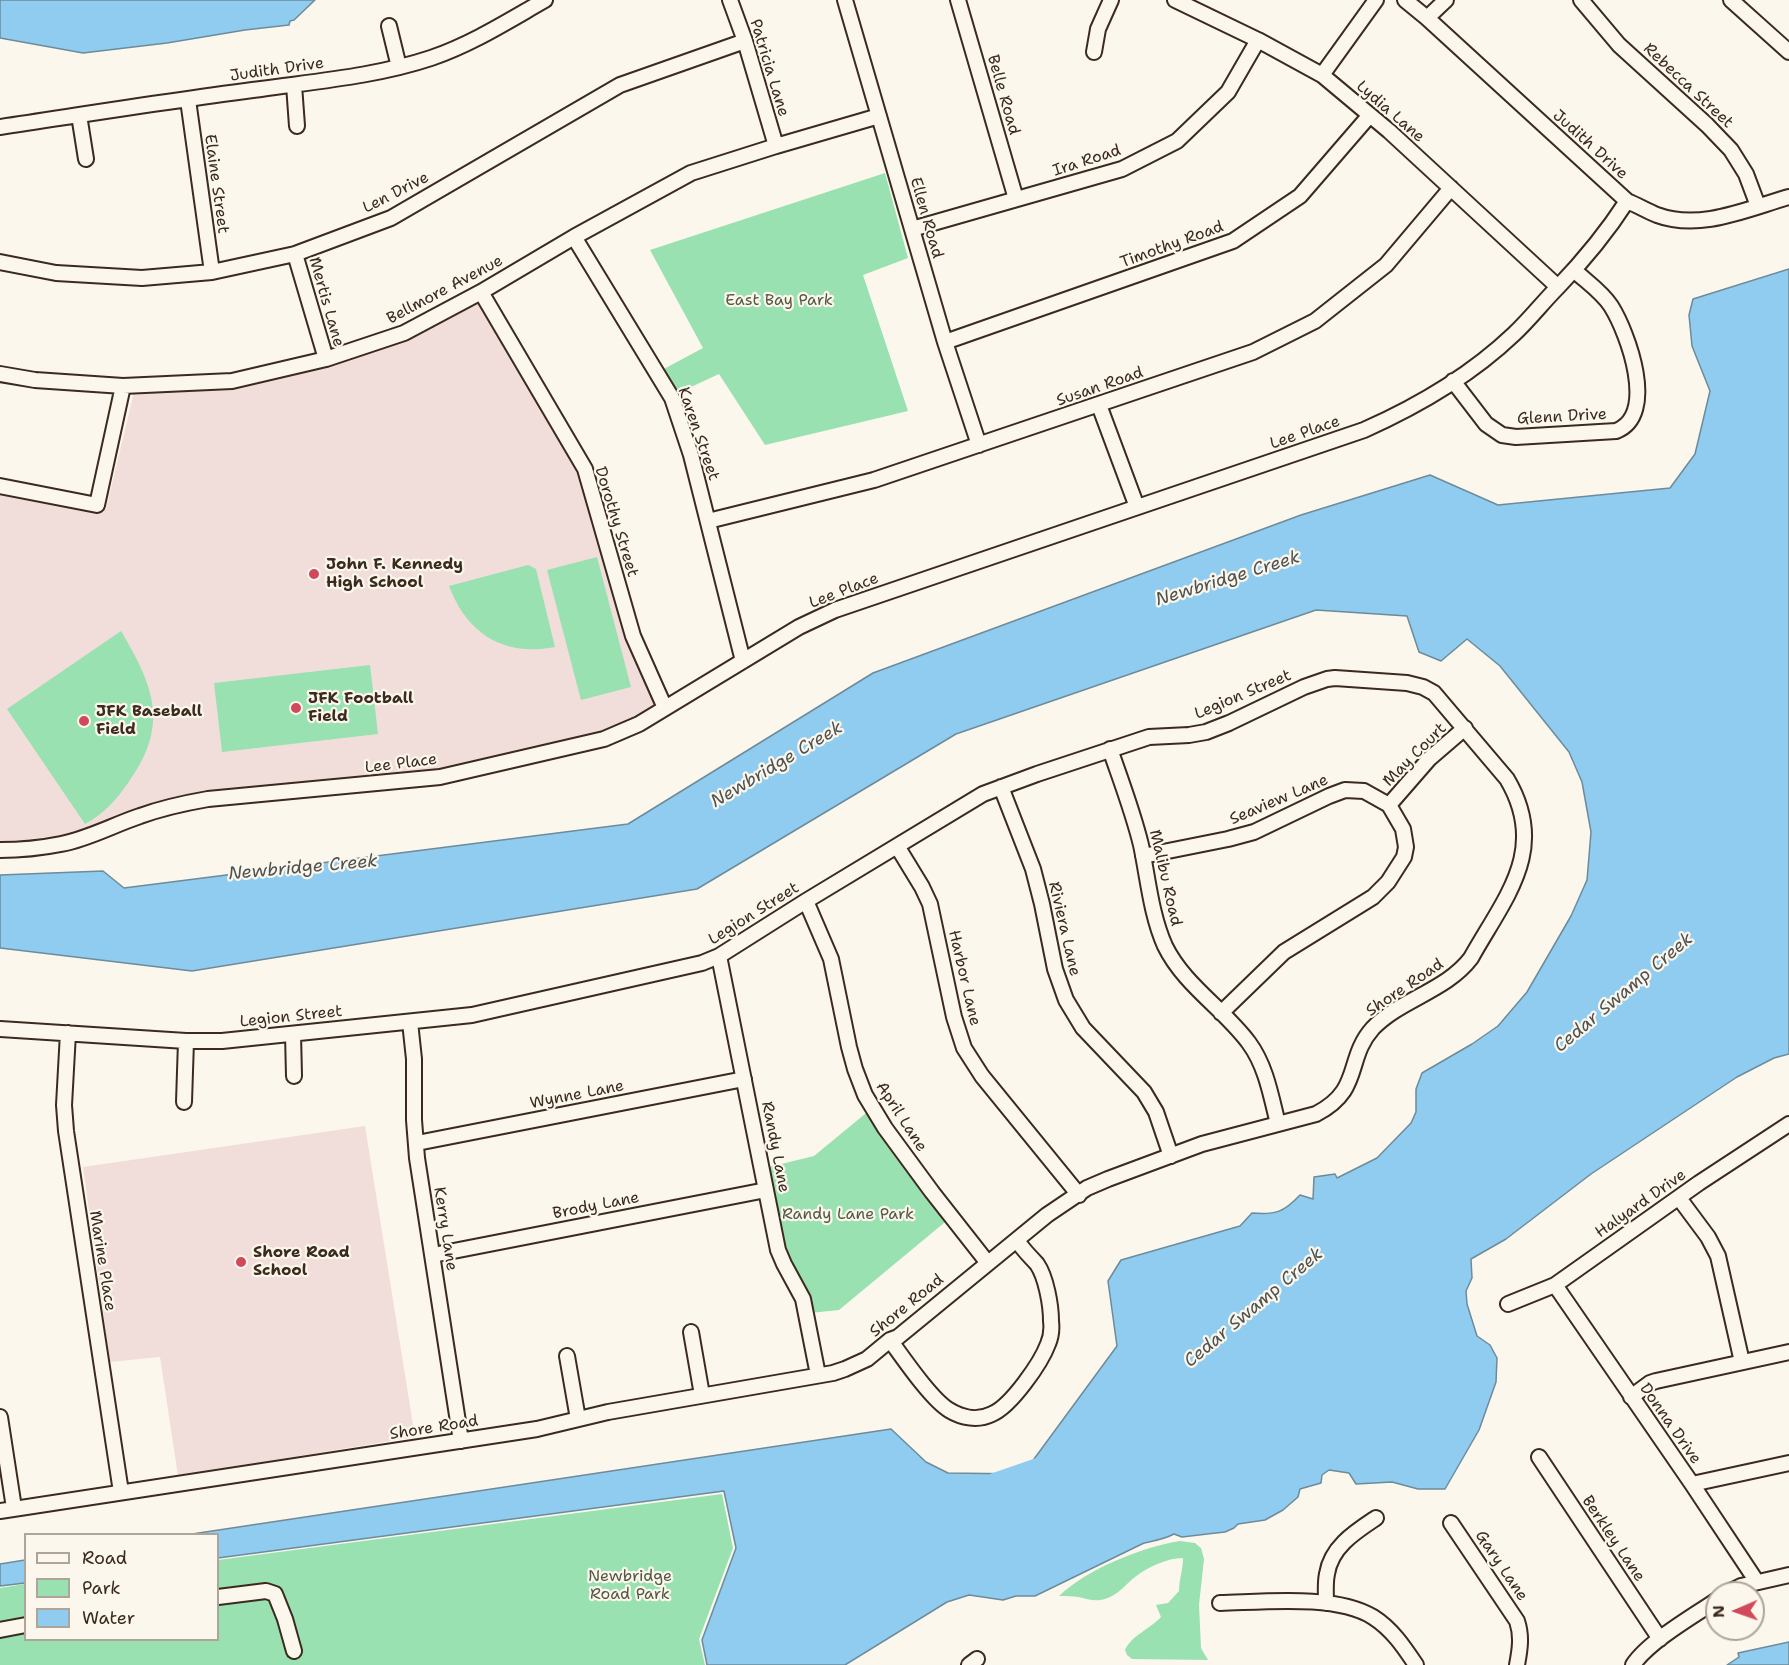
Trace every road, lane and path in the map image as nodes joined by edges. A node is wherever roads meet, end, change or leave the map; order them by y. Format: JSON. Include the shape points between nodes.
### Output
{"nodes":[{"id":1,"x":545,"y":0,"type":"edge"},
{"id":2,"x":730,"y":0,"type":"edge"},
{"id":3,"x":845,"y":0,"type":"edge"},
{"id":4,"x":958,"y":0,"type":"edge"},
{"id":5,"x":1111,"y":0,"type":"edge"},
{"id":6,"x":1175,"y":0,"type":"edge"},
{"id":7,"x":1376,"y":0,"type":"edge"},
{"id":8,"x":1405,"y":0,"type":"edge"},
{"id":9,"x":1446,"y":0,"type":"edge"},
{"id":10,"x":1581,"y":0,"type":"edge"},
{"id":11,"x":1731,"y":0,"type":"edge"},
{"id":12,"x":1427,"y":18,"type":"junction"},
{"id":13,"x":389,"y":26,"type":"dead end"},
{"id":14,"x":1258,"y":40,"type":"junction"},
{"id":15,"x":745,"y":41,"type":"junction"},
{"id":16,"x":1094,"y":52,"type":"dead end"},
{"id":17,"x":1789,"y":52,"type":"edge"},
{"id":18,"x":399,"y":67,"type":"junction"},
{"id":19,"x":1322,"y":75,"type":"junction"},
{"id":20,"x":294,"y":85,"type":"junction"},
{"id":21,"x":188,"y":100,"type":"junction"},
{"id":22,"x":1370,"y":115,"type":"junction"},
{"id":23,"x":79,"y":116,"type":"junction"},
{"id":24,"x":879,"y":116,"type":"junction"},
{"id":25,"x":297,"y":126,"type":"dead end"},
{"id":26,"x":0,"y":127,"type":"edge"},
{"id":27,"x":776,"y":146,"type":"junction"},
{"id":28,"x":86,"y":159,"type":"dead end"},
{"id":29,"x":1450,"y":188,"type":"junction"},
{"id":30,"x":1789,"y":197,"type":"edge"},
{"id":31,"x":1016,"y":199,"type":"junction"},
{"id":32,"x":1627,"y":201,"type":"junction"},
{"id":33,"x":1758,"y":206,"type":"junction"},
{"id":34,"x":912,"y":229,"type":"junction"},
{"id":35,"x":574,"y":237,"type":"junction"},
{"id":36,"x":295,"y":254,"type":"junction"},
{"id":37,"x":0,"y":262,"type":"edge"},
{"id":38,"x":1575,"y":271,"type":"junction"},
{"id":39,"x":212,"y":272,"type":"junction"},
{"id":40,"x":1558,"y":286,"type":"junction"},
{"id":41,"x":482,"y":292,"type":"junction"},
{"id":42,"x":945,"y":342,"type":"junction"},
{"id":43,"x":326,"y":359,"type":"junction"},
{"id":44,"x":0,"y":374,"type":"edge"},
{"id":45,"x":1454,"y":381,"type":"junction"},
{"id":46,"x":123,"y":386,"type":"junction"},
{"id":47,"x":1100,"y":405,"type":"junction"},
{"id":48,"x":979,"y":445,"type":"junction"},
{"id":49,"x":0,"y":486,"type":"edge"},
{"id":50,"x":1137,"y":507,"type":"junction"},
{"id":51,"x":708,"y":521,"type":"junction"},
{"id":52,"x":742,"y":661,"type":"junction"},
{"id":53,"x":665,"y":708,"type":"junction"},
{"id":54,"x":1465,"y":728,"type":"junction"},
{"id":55,"x":1110,"y":749,"type":"junction"},
{"id":56,"x":1002,"y":787,"type":"junction"},
{"id":57,"x":1389,"y":805,"type":"junction"},
{"id":58,"x":897,"y":846,"type":"junction"},
{"id":59,"x":0,"y":850,"type":"edge"},
{"id":60,"x":1143,"y":856,"type":"junction"},
{"id":61,"x":806,"y":901,"type":"junction"},
{"id":62,"x":719,"y":956,"type":"junction"},
{"id":63,"x":1221,"y":1013,"type":"junction"},
{"id":64,"x":410,"y":1022,"type":"junction"},
{"id":65,"x":0,"y":1029,"type":"edge"},
{"id":66,"x":68,"y":1034,"type":"junction"},
{"id":67,"x":293,"y":1034,"type":"junction"},
{"id":68,"x":186,"y":1041,"type":"junction"},
{"id":69,"x":294,"y":1076,"type":"dead end"},
{"id":70,"x":744,"y":1078,"type":"junction"},
{"id":71,"x":184,"y":1101,"type":"dead end"},
{"id":72,"x":1278,"y":1124,"type":"junction"},
{"id":73,"x":1789,"y":1125,"type":"edge"},
{"id":74,"x":417,"y":1143,"type":"junction"},
{"id":75,"x":1172,"y":1156,"type":"junction"},
{"id":76,"x":766,"y":1190,"type":"junction"},
{"id":77,"x":1079,"y":1195,"type":"junction"},
{"id":78,"x":1679,"y":1198,"type":"junction"},
{"id":79,"x":1017,"y":1240,"type":"junction"},
{"id":80,"x":433,"y":1256,"type":"junction"},
{"id":81,"x":987,"y":1262,"type":"junction"},
{"id":82,"x":1555,"y":1285,"type":"junction"},
{"id":83,"x":1508,"y":1304,"type":"dead end"},
{"id":84,"x":691,"y":1332,"type":"dead end"},
{"id":85,"x":890,"y":1340,"type":"junction"},
{"id":86,"x":1789,"y":1352,"type":"edge"},
{"id":87,"x":567,"y":1356,"type":"dead end"},
{"id":88,"x":1742,"y":1362,"type":"junction"},
{"id":89,"x":818,"y":1375,"type":"junction"},
{"id":90,"x":702,"y":1395,"type":"junction"},
{"id":91,"x":1631,"y":1398,"type":"junction"},
{"id":92,"x":0,"y":1417,"type":"edge"},
{"id":93,"x":578,"y":1419,"type":"junction"},
{"id":94,"x":461,"y":1441,"type":"junction"},
{"id":95,"x":1539,"y":1457,"type":"dead end"},
{"id":96,"x":1789,"y":1463,"type":"edge"},
{"id":97,"x":1692,"y":1484,"type":"junction"},
{"id":98,"x":121,"y":1492,"type":"junction"},
{"id":99,"x":7,"y":1510,"type":"edge"},
{"id":100,"x":1376,"y":1518,"type":"dead end"},
{"id":101,"x":1451,"y":1522,"type":"dead end"},
{"id":102,"x":1789,"y":1575,"type":"edge"},
{"id":103,"x":1756,"y":1581,"type":"edge"},
{"id":104,"x":1762,"y":1581,"type":"edge"},
{"id":105,"x":219,"y":1597,"type":"edge"},
{"id":106,"x":1220,"y":1603,"type":"dead end"},
{"id":107,"x":1326,"y":1603,"type":"junction"},
{"id":108,"x":1705,"y":1608,"type":"edge"},
{"id":109,"x":24,"y":1625,"type":"edge"},
{"id":110,"x":0,"y":1630,"type":"edge"},
{"id":111,"x":1660,"y":1639,"type":"junction"},
{"id":112,"x":294,"y":1652,"type":"dead end"},
{"id":113,"x":1416,"y":1665,"type":"edge"},
{"id":114,"x":1517,"y":1665,"type":"edge"},
{"id":115,"x":1633,"y":1665,"type":"edge"}],
"edges":[{"from":1,"to":18,"type":"street","name":"Judith Drive","via":[[489,33]]},
{"from":2,"to":15,"type":"street","name":"Patricia Lane"},
{"from":3,"to":24,"type":"street","name":"Ellen Road"},
{"from":4,"to":31,"type":"street","name":"Belle Road"},
{"from":5,"to":16,"type":"street","via":[[1098,29]]},
{"from":6,"to":14,"type":"street","name":"Lydia Lane"},
{"from":7,"to":19,"type":"street"},
{"from":8,"to":12,"type":"street","name":"Judith Drive"},
{"from":9,"to":12,"type":"street"},
{"from":10,"to":33,"type":"street","name":"Rebecca Street","via":[[1619,45],[1731,150],[1746,174]]},
{"from":11,"to":17,"type":"street"},
{"from":12,"to":32,"type":"street","name":"Judith Drive"},
{"from":13,"to":18,"type":"street"},
{"from":14,"to":19,"type":"street","name":"Lydia Lane"},
{"from":14,"to":31,"type":"street","name":"Ira Road","via":[[1228,92],[1177,141],[1122,169]]},
{"from":15,"to":27,"type":"street","name":"Patricia Lane"},
{"from":15,"to":36,"type":"street","name":"Len Drive","via":[[620,85],[391,218]]},
{"from":18,"to":20,"type":"street","name":"Judith Drive"},
{"from":19,"to":22,"type":"street","name":"Lydia Lane"},
{"from":20,"to":21,"type":"street","name":"Judith Drive"},
{"from":20,"to":25,"type":"street"},
{"from":21,"to":23,"type":"street","name":"Judith Drive"},
{"from":21,"to":39,"type":"street","name":"Elaine Street"},
{"from":22,"to":29,"type":"street","name":"Lydia Lane"},
{"from":22,"to":42,"type":"street","name":"Timothy Road","via":[[1300,196],[1233,242]]},
{"from":23,"to":26,"type":"street","name":"Judith Drive"},
{"from":23,"to":28,"type":"street"},
{"from":24,"to":27,"type":"street","name":"Bellmore Avenue"},
{"from":24,"to":34,"type":"street","name":"Ellen Road"},
{"from":27,"to":35,"type":"street","name":"Bellmore Avenue","via":[[692,174]]},
{"from":29,"to":40,"type":"street","name":"Lydia Lane"},
{"from":29,"to":47,"type":"street","name":"Susan Road","via":[[1386,265],[1315,321],[1253,352]]},
{"from":30,"to":33,"type":"street","name":"Judith Drive"},
{"from":31,"to":34,"type":"street","name":"Ira Road"},
{"from":32,"to":33,"type":"street","name":"Judith Drive","via":[[1658,216],[1686,221],[1712,220]]},
{"from":32,"to":38,"type":"street","name":"Lee Place"},
{"from":34,"to":42,"type":"street","name":"Ellen Road"},
{"from":35,"to":41,"type":"street","name":"Bellmore Avenue"},
{"from":35,"to":51,"type":"street","name":"Karen Street","via":[[672,398]]},
{"from":36,"to":39,"type":"street","name":"Len Drive"},
{"from":36,"to":43,"type":"street","name":"Mertis Lane"},
{"from":37,"to":39,"type":"street","name":"Len Drive","via":[[56,273],[142,278]]},
{"from":38,"to":40,"type":"street","name":"Lee Place"},
{"from":38,"to":45,"type":"street","name":"Glenn Drive","via":[[1606,300],[1624,333],[1637,387],[1636,410],[1628,424],[1616,431],[1502,435],[1486,424]]},
{"from":40,"to":45,"type":"street","name":"Lee Place","via":[[1513,335]]},
{"from":41,"to":43,"type":"street","name":"Bellmore Avenue","via":[[404,333]]},
{"from":41,"to":53,"type":"street","name":"Dorothy Street","via":[[585,469],[633,636]]},
{"from":42,"to":48,"type":"street","name":"Ellen Road"},
{"from":43,"to":46,"type":"street","name":"Bellmore Avenue","via":[[232,381]]},
{"from":44,"to":46,"type":"street","name":"Bellmore Avenue"},
{"from":45,"to":50,"type":"street","name":"Lee Place","via":[[1364,430]]},
{"from":46,"to":49,"type":"street","via":[[97,505]]},
{"from":47,"to":48,"type":"street","name":"Susan Road"},
{"from":47,"to":50,"type":"street"},
{"from":48,"to":51,"type":"street","name":"Susan Road","via":[[874,480]]},
{"from":50,"to":52,"type":"street","name":"Lee Place","via":[[835,610]]},
{"from":51,"to":52,"type":"street","name":"Karen Street"},
{"from":52,"to":53,"type":"street","name":"Lee Place"},
{"from":53,"to":59,"type":"street","name":"Lee Place","via":[[604,739],[462,772],[406,781],[208,799],[141,815],[62,844]]},
{"from":54,"to":55,"type":"street","name":"Legion Street","via":[[1441,700],[1423,687],[1335,678],[1304,687],[1206,732],[1149,736]]},
{"from":54,"to":57,"type":"street","name":"May Court","via":[[1429,759]]},
{"from":54,"to":72,"type":"street","name":"Shore Road","via":[[1507,779],[1521,809],[1525,847],[1513,884],[1464,967],[1371,1031],[1346,1089],[1337,1100],[1316,1114]]},
{"from":55,"to":56,"type":"street","name":"Legion Street"},
{"from":55,"to":60,"type":"street","name":"Malibu Road"},
{"from":56,"to":58,"type":"street","name":"Legion Street","via":[[983,794]]},
{"from":56,"to":75,"type":"street","name":"Riviera Lane","via":[[1033,869],[1055,969],[1066,1000],[1083,1028],[1144,1092]]},
{"from":57,"to":60,"type":"street","name":"Seaview Lane","via":[[1364,791],[1345,790],[1254,832]]},
{"from":57,"to":63,"type":"street","via":[[1403,830],[1406,847],[1388,882],[1373,897],[1284,952]]},
{"from":58,"to":61,"type":"street","name":"Legion Street"},
{"from":58,"to":77,"type":"street","name":"Harbor Lane","via":[[930,904],[964,1048],[982,1076]]},
{"from":60,"to":63,"type":"street","name":"Malibu Road","via":[[1157,924],[1166,947],[1185,976]]},
{"from":61,"to":62,"type":"street","name":"Legion Street"},
{"from":61,"to":81,"type":"street","name":"April Lane","via":[[831,958],[849,1047],[865,1095],[925,1183]]},
{"from":62,"to":64,"type":"street","name":"Legion Street","via":[[472,1015]]},
{"from":62,"to":70,"type":"street","name":"Randy Lane"},
{"from":63,"to":72,"type":"street","name":"Malibu Road","via":[[1257,1056]]},
{"from":64,"to":67,"type":"street","name":"Legion Street"},
{"from":64,"to":74,"type":"street","name":"Kerry Lane"},
{"from":65,"to":66,"type":"street","name":"Legion Street"},
{"from":66,"to":68,"type":"street","name":"Legion Street"},
{"from":66,"to":98,"type":"street","name":"Marine Place","via":[[66,1131]]},
{"from":67,"to":68,"type":"street","name":"Legion Street"},
{"from":67,"to":69,"type":"street"},
{"from":68,"to":71,"type":"street"},
{"from":70,"to":74,"type":"street","name":"Wynne Lane"},
{"from":70,"to":76,"type":"street","name":"Randy Lane"},
{"from":72,"to":75,"type":"street","name":"Shore Road"},
{"from":73,"to":78,"type":"street","name":"Halyard Drive"},
{"from":74,"to":80,"type":"street","name":"Kerry Lane"},
{"from":75,"to":77,"type":"street","name":"Shore Road","via":[[1108,1179]]},
{"from":76,"to":80,"type":"street","name":"Brody Lane"},
{"from":76,"to":89,"type":"street","name":"Randy Lane","via":[[778,1250],[805,1305]]},
{"from":77,"to":79,"type":"street","name":"Shore Road"},
{"from":78,"to":82,"type":"street","name":"Halyard Drive"},
{"from":78,"to":88,"type":"street","via":[[1718,1256]]},
{"from":79,"to":81,"type":"street","name":"Shore Road"},
{"from":79,"to":85,"type":"street","via":[[1044,1280],[1051,1334],[1017,1393],[1000,1410],[971,1418],[947,1408]]},
{"from":80,"to":94,"type":"street","name":"Kerry Lane"},
{"from":81,"to":85,"type":"street","name":"Shore Road"},
{"from":82,"to":83,"type":"street","name":"Halyard Drive"},
{"from":82,"to":91,"type":"street","name":"Donna Drive"},
{"from":84,"to":90,"type":"street"},
{"from":85,"to":89,"type":"street","name":"Shore Road","via":[[859,1363]]},
{"from":86,"to":88,"type":"street"},
{"from":87,"to":93,"type":"street"},
{"from":88,"to":91,"type":"street","via":[[1656,1381]]},
{"from":89,"to":90,"type":"street","name":"Shore Road"},
{"from":90,"to":93,"type":"street","name":"Shore Road"},
{"from":91,"to":97,"type":"street","name":"Donna Drive"},
{"from":92,"to":99,"type":"street"},
{"from":93,"to":94,"type":"street","name":"Shore Road"},
{"from":94,"to":98,"type":"street","name":"Shore Road"},
{"from":95,"to":111,"type":"street","name":"Berkley Lane"},
{"from":96,"to":97,"type":"street"},
{"from":97,"to":103,"type":"street","name":"Donna Drive"},
{"from":98,"to":99,"type":"street","name":"Shore Road"},
{"from":100,"to":107,"type":"street","via":[[1345,1540],[1334,1554],[1327,1573]]},
{"from":101,"to":114,"type":"street","name":"Gary Lane","via":[[1517,1621],[1521,1631]]},
{"from":102,"to":104,"type":"street"},
{"from":105,"to":112,"type":"street","via":[[266,1591],[275,1594]]},
{"from":106,"to":107,"type":"street"},
{"from":107,"to":113,"type":"street","via":[[1354,1608],[1373,1617],[1390,1630]]},
{"from":108,"to":111,"type":"street"},
{"from":109,"to":110,"type":"street"},
{"from":111,"to":115,"type":"street"}]}
